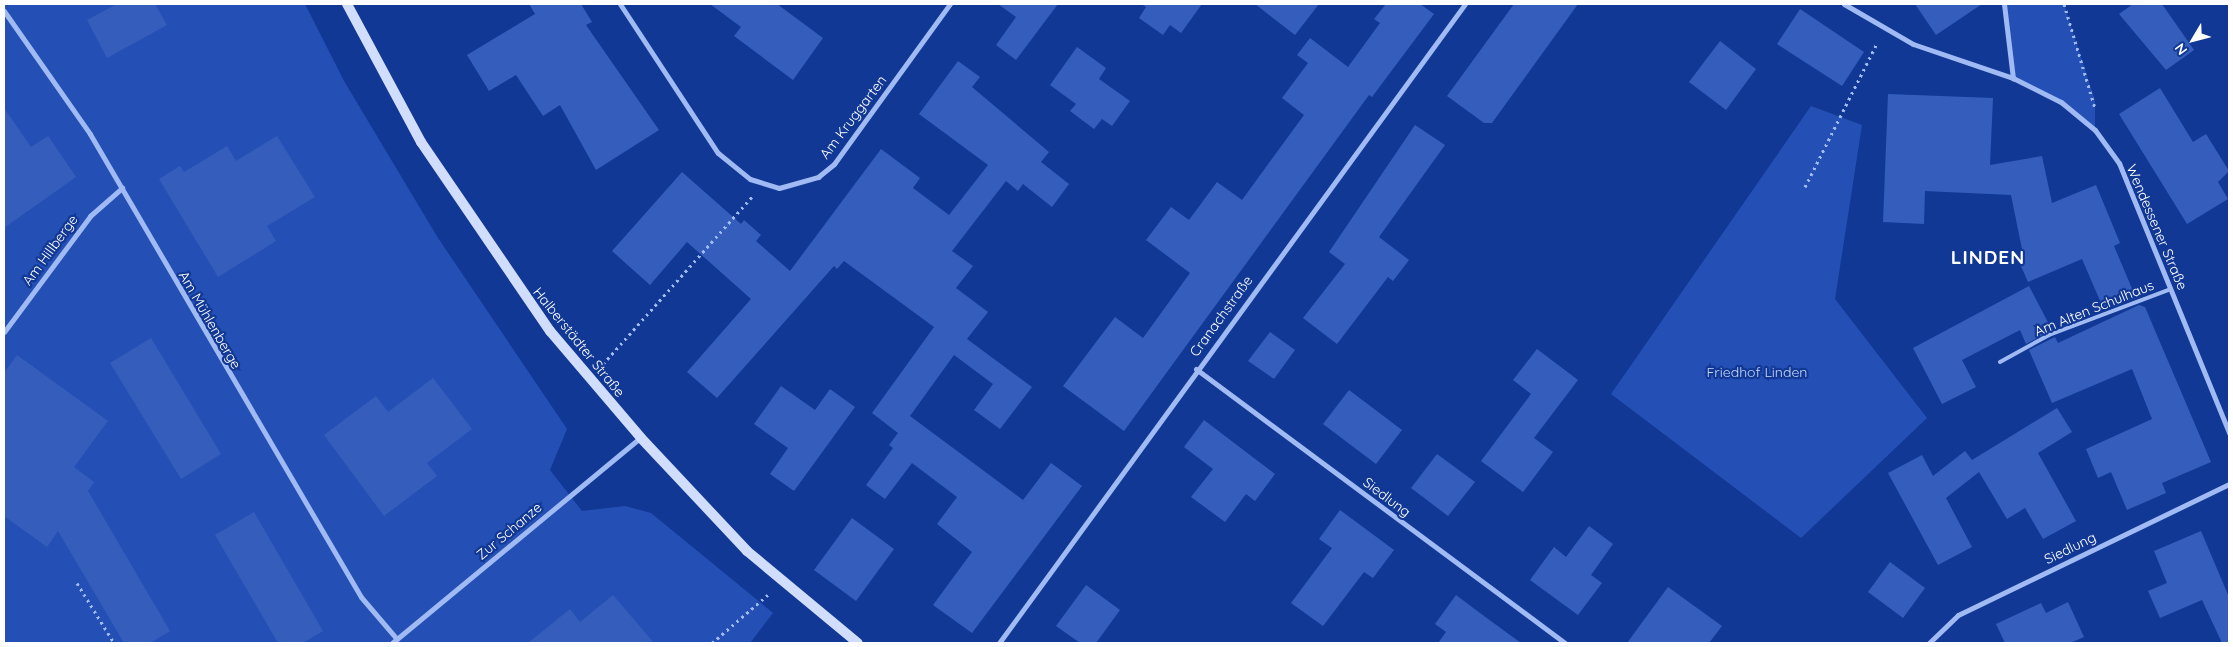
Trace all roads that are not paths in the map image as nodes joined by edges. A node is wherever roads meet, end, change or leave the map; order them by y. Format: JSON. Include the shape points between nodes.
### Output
{"nodes":[{"id":1,"x":347,"y":4,"type":"edge"},
{"id":2,"x":620,"y":4,"type":"edge"},
{"id":3,"x":950,"y":4,"type":"edge"},
{"id":4,"x":1465,"y":4,"type":"edge"},
{"id":5,"x":1844,"y":4,"type":"edge"},
{"id":6,"x":2004,"y":4,"type":"edge"},
{"id":7,"x":4,"y":12,"type":"edge"},
{"id":8,"x":2013,"y":78,"type":"junction"},
{"id":9,"x":122,"y":188,"type":"junction"},
{"id":10,"x":2171,"y":289,"type":"junction"},
{"id":11,"x":4,"y":332,"type":"edge"},
{"id":12,"x":2000,"y":362,"type":"dead end"},
{"id":13,"x":1196,"y":370,"type":"junction"},
{"id":14,"x":2229,"y":433,"type":"edge"},
{"id":15,"x":641,"y":438,"type":"junction"},
{"id":16,"x":2229,"y":484,"type":"edge"},
{"id":17,"x":397,"y":639,"type":"junction"},
{"id":18,"x":392,"y":643,"type":"edge"},
{"id":19,"x":858,"y":643,"type":"edge"},
{"id":20,"x":999,"y":643,"type":"edge"},
{"id":21,"x":1565,"y":643,"type":"edge"},
{"id":22,"x":1928,"y":643,"type":"edge"}],
"edges":[{"from":1,"to":15,"type":"main road","name":"Halberstädter Straße","via":[[421,142],[478,231],[590,379]]},
{"from":2,"to":3,"type":"street","name":"Am Kruggarten","via":[[718,153],[750,179],[764,184],[796,186],[834,164]]},
{"from":4,"to":13,"type":"street","name":"Cranachstraße"},
{"from":5,"to":8,"type":"street","name":"Wendessener Straße","via":[[1884,29],[1957,62]]},
{"from":6,"to":8,"type":"street"},
{"from":7,"to":9,"type":"street","name":"Am Mühlenberge"},
{"from":8,"to":10,"type":"street","name":"Wendessener Straße","via":[[2061,102],[2095,130],[2119,163]]},
{"from":9,"to":11,"type":"street","name":"Am Hillberge","via":[[90,216]]},
{"from":9,"to":17,"type":"street","name":"Am Mühlenberge","via":[[361,597]]},
{"from":10,"to":12,"type":"lane","name":"Am Alten Schulhaus","via":[[2049,335]]},
{"from":10,"to":14,"type":"street","name":"Wendessener Straße"},
{"from":13,"to":20,"type":"street","name":"Cranachstraße"},
{"from":13,"to":21,"type":"street","name":"Siedlung"},
{"from":15,"to":17,"type":"street","name":"Zur Schanze"},
{"from":15,"to":19,"type":"main road","name":"Halberstädter Straße","via":[[781,583]]},
{"from":16,"to":22,"type":"street","name":"Siedlung","via":[[1958,615]]},
{"from":17,"to":18,"type":"street","name":"Zur Schanze"}]}
